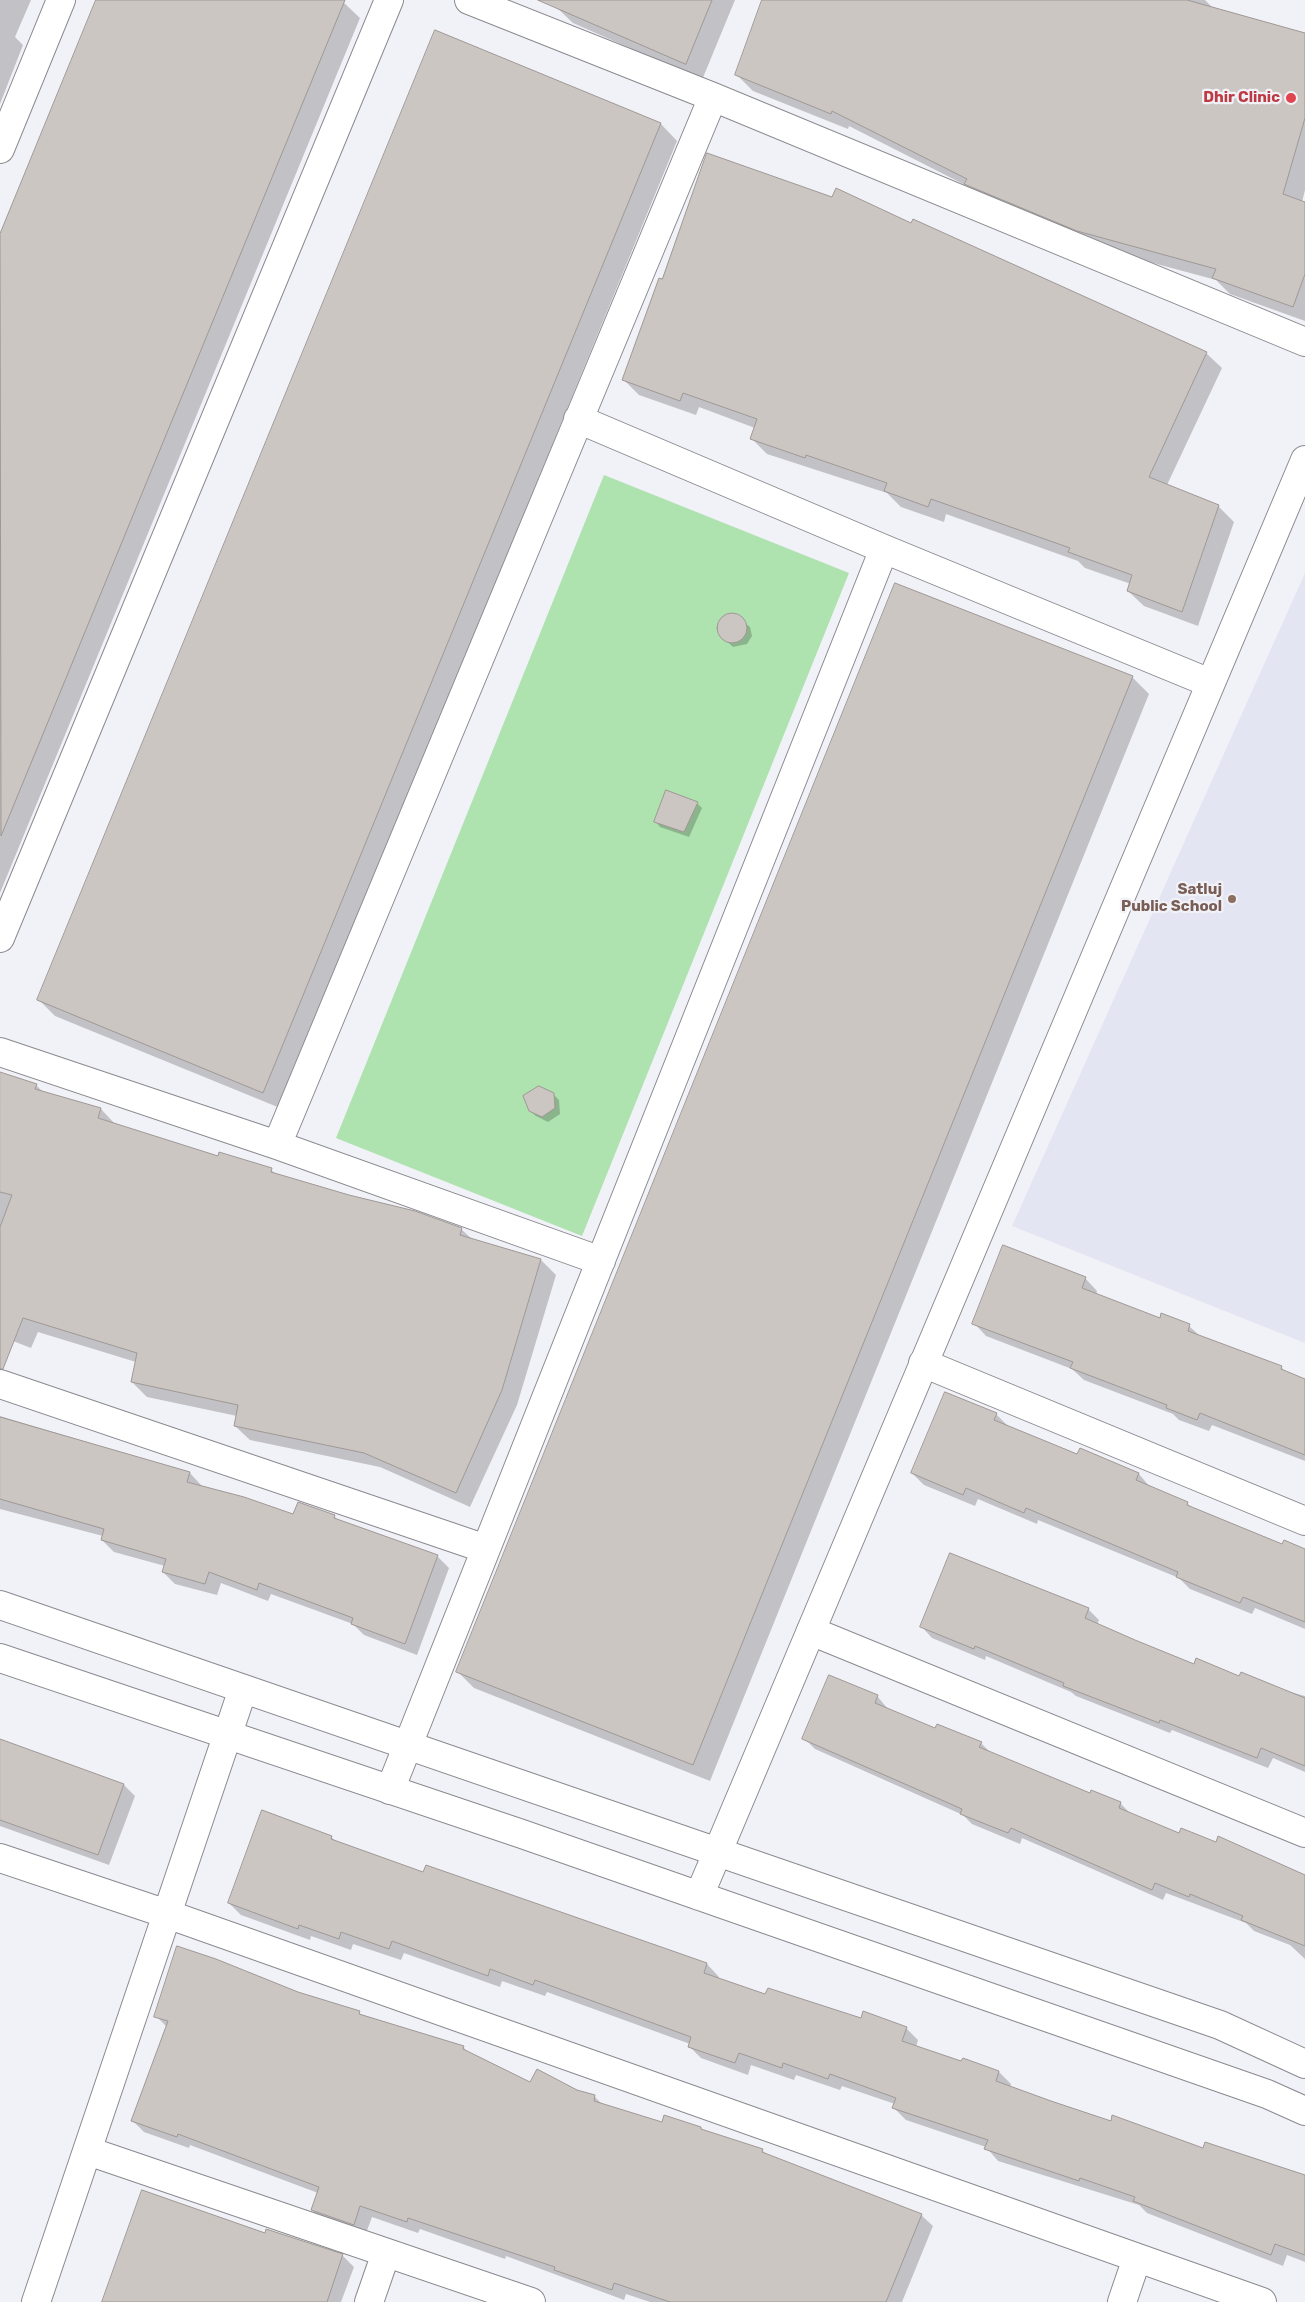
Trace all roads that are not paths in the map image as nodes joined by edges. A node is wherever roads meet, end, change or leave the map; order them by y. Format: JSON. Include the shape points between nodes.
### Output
{"nodes":[{"id":1,"x":61,"y":0,"type":"edge"},
{"id":2,"x":388,"y":0,"type":"edge"},
{"id":3,"x":469,"y":0,"type":"edge"},
{"id":4,"x":713,"y":97,"type":"junction"},
{"id":5,"x":0,"y":150,"type":"edge"},
{"id":6,"x":1305,"y":342,"type":"edge"},
{"id":7,"x":578,"y":419,"type":"junction"},
{"id":8,"x":1305,"y":460,"type":"edge"},
{"id":9,"x":884,"y":549,"type":"junction"},
{"id":10,"x":1210,"y":683,"type":"junction"},
{"id":11,"x":0,"y":938,"type":"edge"},
{"id":12,"x":0,"y":1052,"type":"edge"},
{"id":13,"x":277,"y":1145,"type":"junction"},
{"id":14,"x":600,"y":1260,"type":"junction"},
{"id":15,"x":923,"y":1363,"type":"junction"},
{"id":16,"x":0,"y":1384,"type":"edge"},
{"id":17,"x":1305,"y":1521,"type":"edge"},
{"id":18,"x":486,"y":1549,"type":"junction"},
{"id":19,"x":0,"y":1605,"type":"edge"},
{"id":20,"x":811,"y":1631,"type":"junction"},
{"id":21,"x":0,"y":1658,"type":"edge"},
{"id":22,"x":243,"y":1689,"type":"junction"},
{"id":23,"x":228,"y":1735,"type":"junction"},
{"id":24,"x":408,"y":1745,"type":"junction"},
{"id":25,"x":390,"y":1790,"type":"junction"},
{"id":26,"x":1305,"y":1833,"type":"edge"},
{"id":27,"x":718,"y":1852,"type":"junction"},
{"id":28,"x":0,"y":1858,"type":"edge"},
{"id":29,"x":699,"y":1896,"type":"junction"},
{"id":30,"x":167,"y":1914,"type":"junction"},
{"id":31,"x":1305,"y":2064,"type":"edge"},
{"id":32,"x":1305,"y":2111,"type":"edge"},
{"id":33,"x":88,"y":2151,"type":"junction"},
{"id":34,"x":386,"y":2253,"type":"junction"},
{"id":35,"x":1137,"y":2258,"type":"junction"},
{"id":36,"x":36,"y":2302,"type":"edge"},
{"id":37,"x":369,"y":2302,"type":"edge"},
{"id":38,"x":531,"y":2302,"type":"edge"},
{"id":39,"x":1122,"y":2302,"type":"edge"},
{"id":40,"x":1262,"y":2302,"type":"edge"}],
"edges":[{"from":1,"to":5,"type":"street"},
{"from":2,"to":11,"type":"street"},
{"from":3,"to":4,"type":"street"},
{"from":4,"to":6,"type":"street"},
{"from":4,"to":7,"type":"street"},
{"from":7,"to":9,"type":"street"},
{"from":7,"to":13,"type":"street"},
{"from":8,"to":10,"type":"street"},
{"from":9,"to":10,"type":"street"},
{"from":9,"to":14,"type":"street"},
{"from":10,"to":15,"type":"street"},
{"from":12,"to":13,"type":"street"},
{"from":13,"to":14,"type":"street"},
{"from":14,"to":18,"type":"street"},
{"from":15,"to":17,"type":"street"},
{"from":15,"to":20,"type":"street"},
{"from":16,"to":18,"type":"street"},
{"from":18,"to":24,"type":"street"},
{"from":19,"to":22,"type":"street"},
{"from":20,"to":26,"type":"street"},
{"from":20,"to":27,"type":"street"},
{"from":21,"to":23,"type":"street"},
{"from":22,"to":23,"type":"street"},
{"from":22,"to":24,"type":"street"},
{"from":23,"to":25,"type":"street"},
{"from":23,"to":30,"type":"street"},
{"from":24,"to":25,"type":"street"},
{"from":24,"to":27,"type":"street"},
{"from":25,"to":29,"type":"street"},
{"from":27,"to":29,"type":"street"},
{"from":27,"to":31,"type":"street","via":[[1220,2025]]},
{"from":28,"to":30,"type":"street"},
{"from":29,"to":32,"type":"street","via":[[1267,2094]]},
{"from":30,"to":33,"type":"street"},
{"from":30,"to":35,"type":"street"},
{"from":33,"to":34,"type":"street"},
{"from":33,"to":36,"type":"street"},
{"from":34,"to":37,"type":"street"},
{"from":34,"to":38,"type":"street"},
{"from":35,"to":39,"type":"street"},
{"from":35,"to":40,"type":"street"}]}
